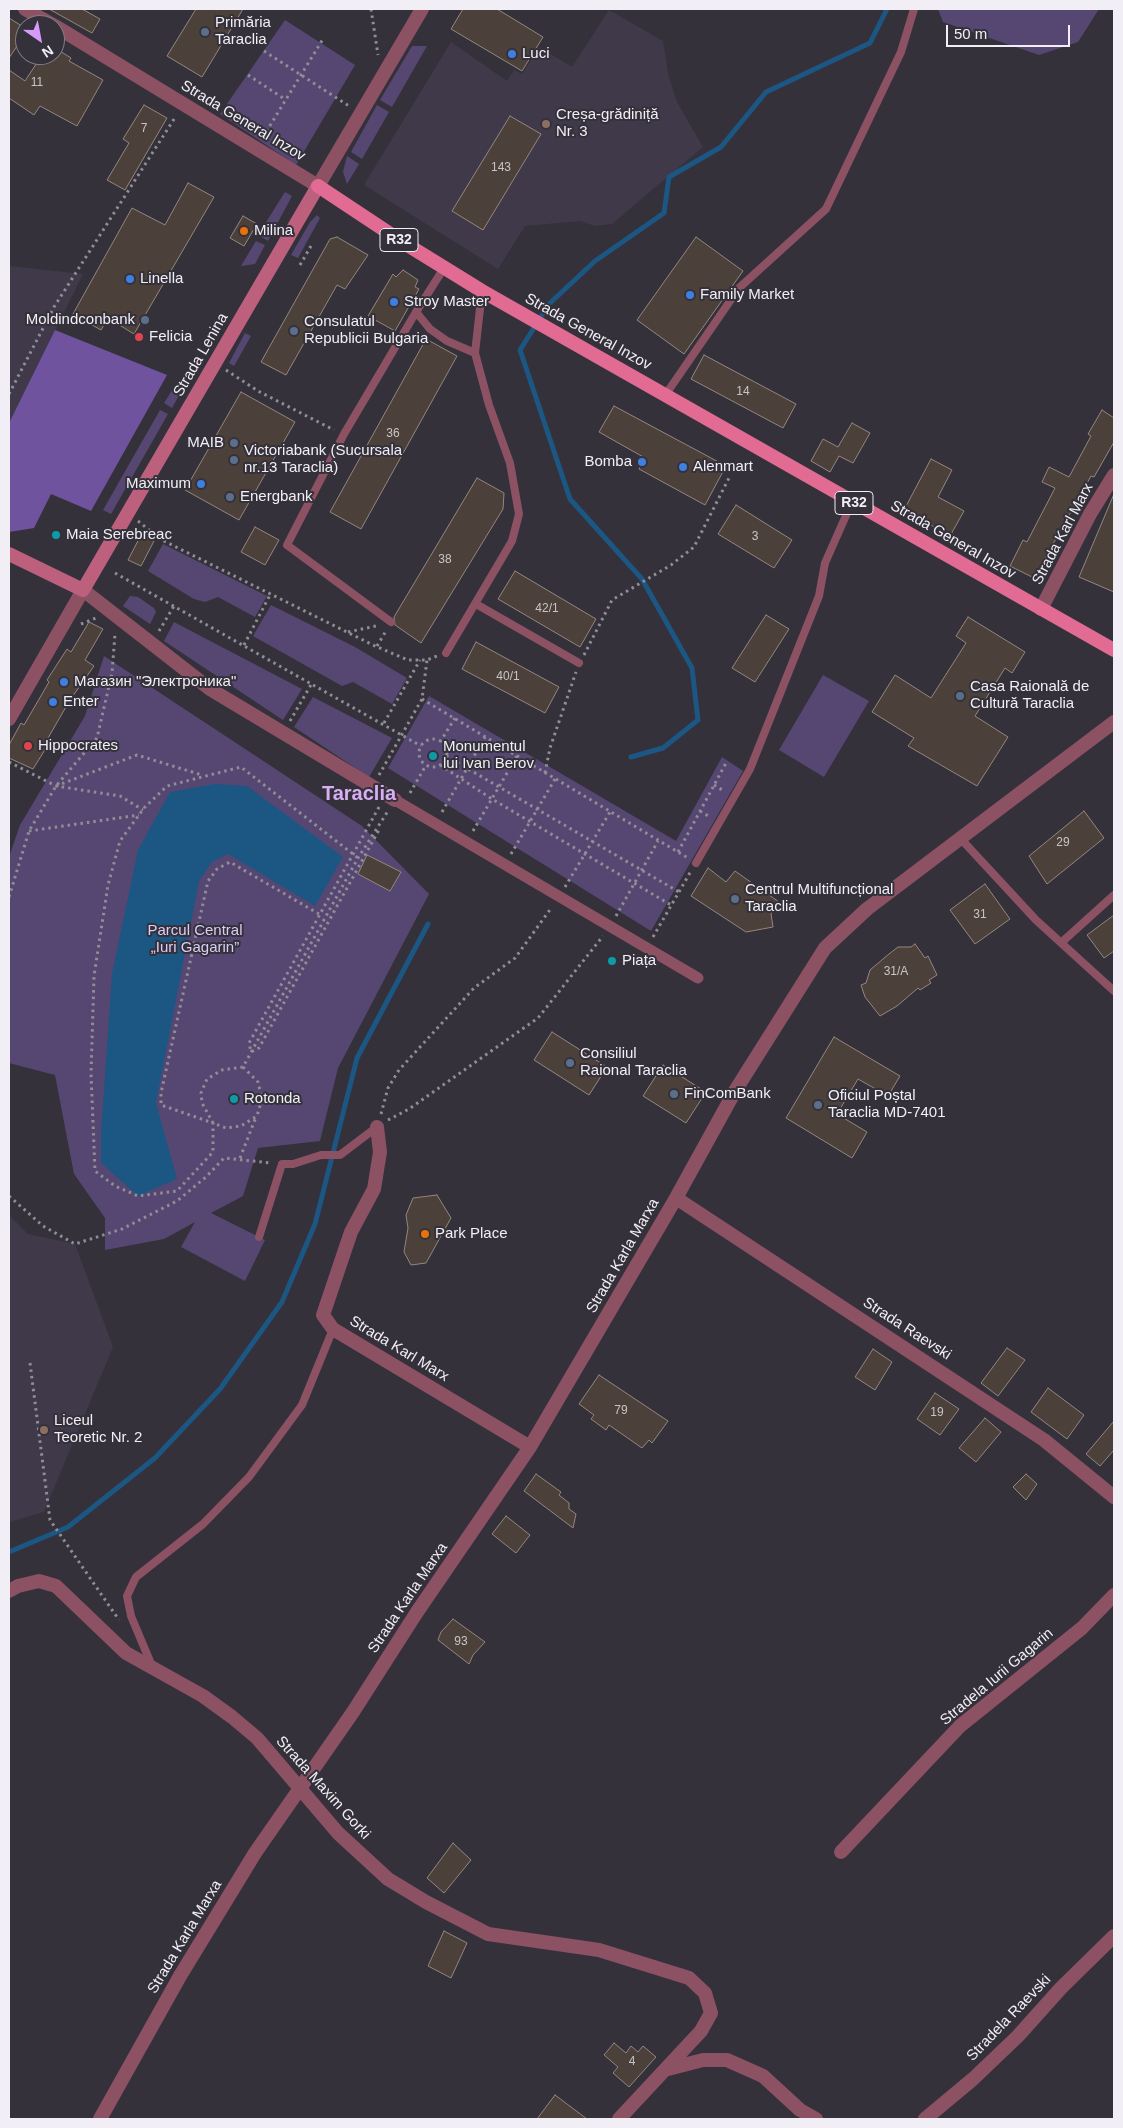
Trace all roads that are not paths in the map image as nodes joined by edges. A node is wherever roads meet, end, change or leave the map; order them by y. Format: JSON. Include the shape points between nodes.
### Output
{"nodes":[{"id":1,"x":422,"y":9,"type":"edge"},
{"id":2,"x":914,"y":9,"type":"edge"},
{"id":3,"x":65,"y":33,"type":"edge"},
{"id":4,"x":318,"y":186,"type":"junction"},
{"id":5,"x":444,"y":268,"type":"junction"},
{"id":6,"x":482,"y":290,"type":"junction"},
{"id":7,"x":416,"y":312,"type":"junction"},
{"id":8,"x":476,"y":353,"type":"junction"},
{"id":9,"x":666,"y":394,"type":"junction"},
{"id":10,"x":1114,"y":475,"type":"edge"},
{"id":11,"x":852,"y":502,"type":"junction"},
{"id":12,"x":9,"y":554,"type":"edge"},
{"id":13,"x":83,"y":590,"type":"junction"},
{"id":14,"x":476,"y":604,"type":"junction"},
{"id":15,"x":1041,"y":609,"type":"junction"},
{"id":16,"x":391,"y":622,"type":"road end"},
{"id":17,"x":1114,"y":650,"type":"edge"},
{"id":18,"x":446,"y":653,"type":"road end"},
{"id":19,"x":579,"y":663,"type":"road end"},
{"id":20,"x":9,"y":719,"type":"edge"},
{"id":21,"x":1114,"y":722,"type":"edge"},
{"id":22,"x":395,"y":800,"type":"joint"},
{"id":23,"x":961,"y":839,"type":"junction"},
{"id":24,"x":696,"y":863,"type":"road end"},
{"id":25,"x":1114,"y":895,"type":"edge"},
{"id":26,"x":1062,"y":942,"type":"junction"},
{"id":27,"x":698,"y":978,"type":"dead end"},
{"id":28,"x":1114,"y":991,"type":"edge"},
{"id":29,"x":377,"y":1127,"type":"joint"},
{"id":30,"x":676,"y":1198,"type":"junction"},
{"id":31,"x":259,"y":1237,"type":"dead end"},
{"id":32,"x":333,"y":1329,"type":"junction"},
{"id":33,"x":530,"y":1447,"type":"junction"},
{"id":34,"x":1114,"y":1497,"type":"edge"},
{"id":35,"x":9,"y":1591,"type":"edge"},
{"id":36,"x":1114,"y":1595,"type":"edge"},
{"id":37,"x":152,"y":1667,"type":"junction"},
{"id":38,"x":300,"y":1790,"type":"junction"},
{"id":39,"x":841,"y":1852,"type":"dead end"},
{"id":40,"x":1114,"y":1936,"type":"edge"},
{"id":41,"x":668,"y":2069,"type":"junction"},
{"id":42,"x":100,"y":2119,"type":"edge"},
{"id":43,"x":619,"y":2119,"type":"edge"},
{"id":44,"x":816,"y":2119,"type":"edge"},
{"id":45,"x":925,"y":2119,"type":"edge"}],
"edges":[{"from":1,"to":4,"type":"street","name":"Strada Lenina"},
{"from":2,"to":9,"type":"lane","via":[[901,52],[826,209],[740,288]]},
{"from":3,"to":4,"type":"street","name":"Strada General Inzov"},
{"from":4,"to":5,"type":"main road","name":"Strada General Inzov","number":"R32"},
{"from":4,"to":13,"type":"main road","name":"Strada Lenina"},
{"from":5,"to":6,"type":"main road","name":"Strada General Inzov","number":"R32"},
{"from":5,"to":7,"type":"lane"},
{"from":6,"to":8,"type":"lane"},
{"from":6,"to":9,"type":"main road","name":"Strada General Inzov","number":"R32"},
{"from":7,"to":8,"type":"lane","via":[[430,329],[447,341]]},
{"from":7,"to":16,"type":"lane","via":[[344,434],[287,544]]},
{"from":8,"to":14,"type":"lane","via":[[510,463],[519,514],[512,541]]},
{"from":9,"to":11,"type":"main road","name":"Strada General Inzov","number":"R32"},
{"from":10,"to":15,"type":"street","name":"Strada Karl Marx"},
{"from":11,"to":15,"type":"main road","name":"Strada General Inzov","number":"R32"},
{"from":11,"to":24,"type":"lane","via":[[825,563],[819,596],[750,769]]},
{"from":12,"to":13,"type":"main road"},
{"from":13,"to":20,"type":"street","name":"Strada Lenina"},
{"from":13,"to":22,"type":"street","via":[[114,620],[152,644],[210,689]]},
{"from":14,"to":18,"type":"lane"},
{"from":14,"to":19,"type":"lane"},
{"from":15,"to":17,"type":"main road","name":"Strada General Inzov","number":"R32"},
{"from":21,"to":23,"type":"street","name":"Strada Karla Marxa"},
{"from":22,"to":27,"type":"street"},
{"from":23,"to":26,"type":"lane","via":[[1036,920]]},
{"from":23,"to":30,"type":"street","name":"Strada Karla Marxa","via":[[867,909],[825,948],[736,1091]]},
{"from":25,"to":26,"type":"lane"},
{"from":26,"to":28,"type":"lane"},
{"from":29,"to":31,"type":"lane","via":[[340,1155],[321,1154],[293,1164],[282,1164]]},
{"from":29,"to":32,"type":"street","name":"Strada Karl Marx","via":[[380,1152],[374,1189],[351,1232],[323,1315]]},
{"from":30,"to":33,"type":"street","name":"Strada Karla Marxa"},
{"from":30,"to":34,"type":"street","name":"Strada Raevski","via":[[1044,1440]]},
{"from":32,"to":33,"type":"street","name":"Strada Karl Marx"},
{"from":32,"to":37,"type":"lane","via":[[302,1404],[249,1477],[203,1524],[136,1577],[127,1596],[131,1616]]},
{"from":33,"to":38,"type":"street","name":"Strada Karla Marxa"},
{"from":35,"to":37,"type":"street","name":"Strada Maxim Gorki","via":[[39,1581],[56,1586],[126,1653]]},
{"from":36,"to":39,"type":"street","name":"Stradela Iurii Gagarin","via":[[1082,1628],[960,1726]]},
{"from":37,"to":38,"type":"street","name":"Strada Maxim Gorki","via":[[203,1696],[238,1722],[257,1738]]},
{"from":38,"to":41,"type":"street","name":"Strada Maxim Gorki","via":[[338,1833],[388,1878],[488,1934],[599,1950],[688,1978],[705,1992],[711,2013]]},
{"from":38,"to":42,"type":"street","name":"Strada Karla Marxa","via":[[255,1853],[180,1976]]},
{"from":40,"to":45,"type":"street","name":"Stradela Raevski","via":[[1018,2036]]},
{"from":41,"to":43,"type":"street"},
{"from":41,"to":44,"type":"street","via":[[703,2060],[727,2060],[763,2076],[800,2110]]}]}
